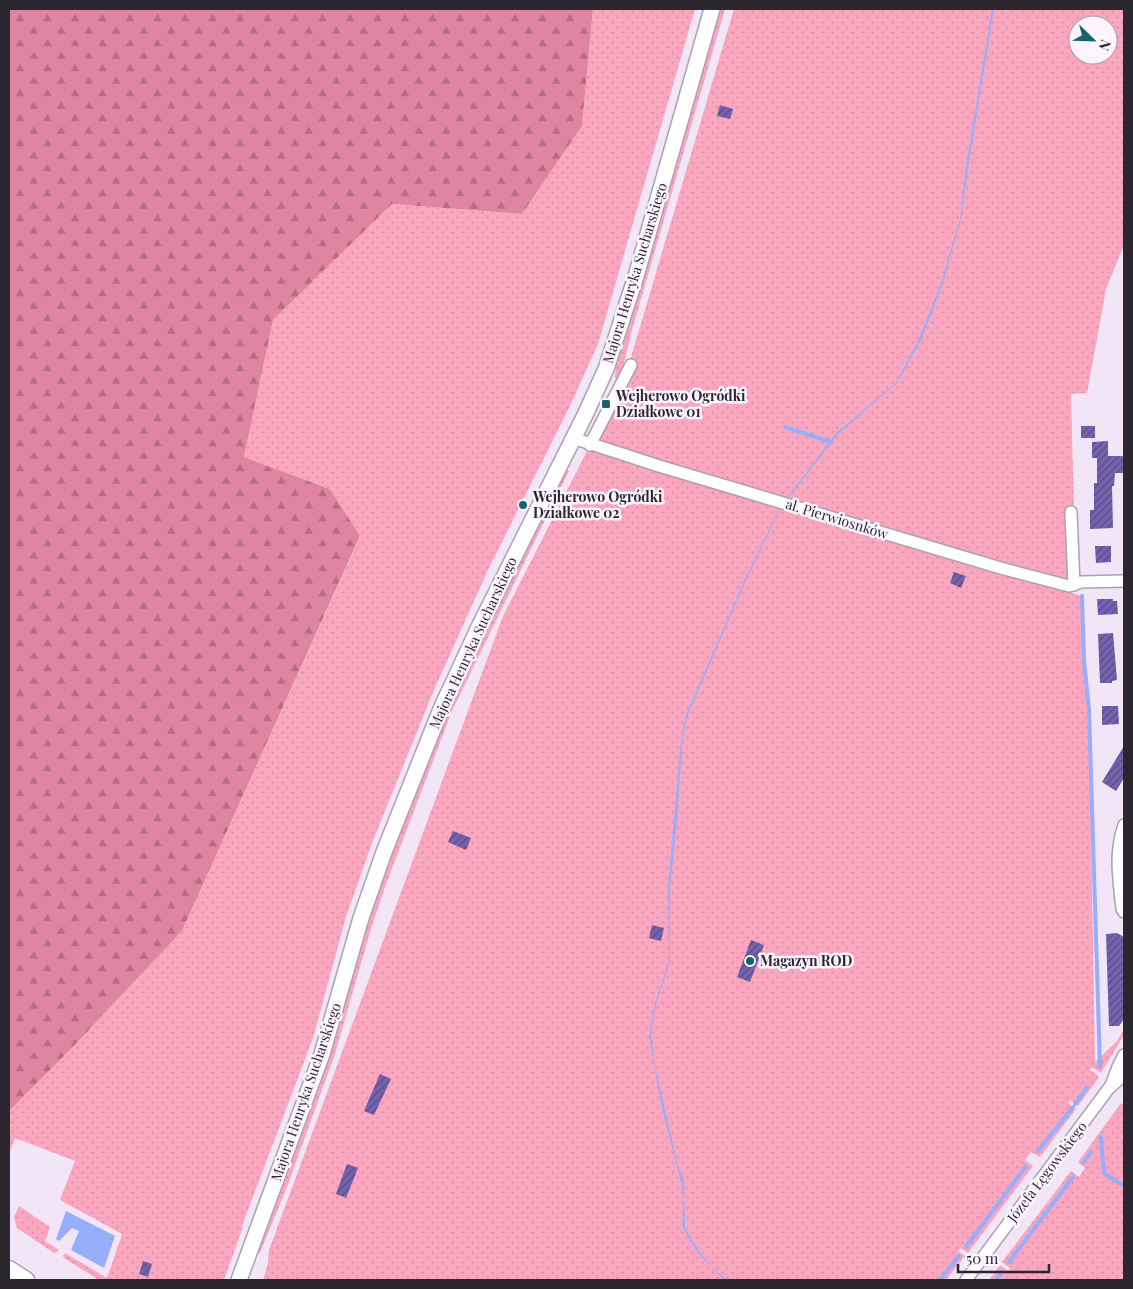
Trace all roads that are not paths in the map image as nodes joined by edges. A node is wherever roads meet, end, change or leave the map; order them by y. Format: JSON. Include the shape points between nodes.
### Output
{"nodes":[{"id":1,"x":712,"y":9,"type":"edge"},
{"id":2,"x":631,"y":365,"type":"dead end"},
{"id":3,"x":573,"y":438,"type":"junction"},
{"id":4,"x":591,"y":445,"type":"junction"},
{"id":5,"x":1071,"y":512,"type":"dead end"},
{"id":6,"x":1124,"y":581,"type":"edge"},
{"id":7,"x":1078,"y":584,"type":"junction"},
{"id":8,"x":1124,"y":825,"type":"edge"},
{"id":9,"x":1118,"y":877,"type":"junction"},
{"id":10,"x":1124,"y":889,"type":"edge"},
{"id":11,"x":1124,"y":912,"type":"edge"},
{"id":12,"x":1124,"y":1055,"type":"edge"},
{"id":13,"x":1124,"y":1074,"type":"edge"},
{"id":14,"x":1110,"y":1087,"type":"junction"},
{"id":15,"x":9,"y":1269,"type":"edge"},
{"id":16,"x":26,"y":1280,"type":"edge"},
{"id":17,"x":240,"y":1280,"type":"edge"},
{"id":18,"x":966,"y":1280,"type":"edge"}],
"edges":[{"from":1,"to":3,"type":"street","name":"Majora Henryka Sucharskiego","via":[[617,339],[596,393]]},
{"from":2,"to":4,"type":"street"},
{"from":3,"to":4,"type":"street","name":"al. Pierwiosnków"},
{"from":3,"to":17,"type":"street","name":"Majora Henryka Sucharskiego","via":[[441,709],[387,843],[361,918],[322,1054]]},
{"from":4,"to":7,"type":"street","name":"al. Pierwiosnków","via":[[1004,569],[1069,586]]},
{"from":5,"to":7,"type":"street"},
{"from":6,"to":7,"type":"street","name":"al. Pierwiosnków"},
{"from":8,"to":9,"type":"street","via":[[1118,850]]},
{"from":9,"to":10,"type":"street"},
{"from":9,"to":11,"type":"street"},
{"from":12,"to":14,"type":"street","name":"Józefa Łęgowskiego"},
{"from":13,"to":14,"type":"street","name":"Józefa Łęgowskiego"},
{"from":14,"to":18,"type":"street","name":"Józefa Łęgowskiego"},
{"from":15,"to":16,"type":"main road"}]}
